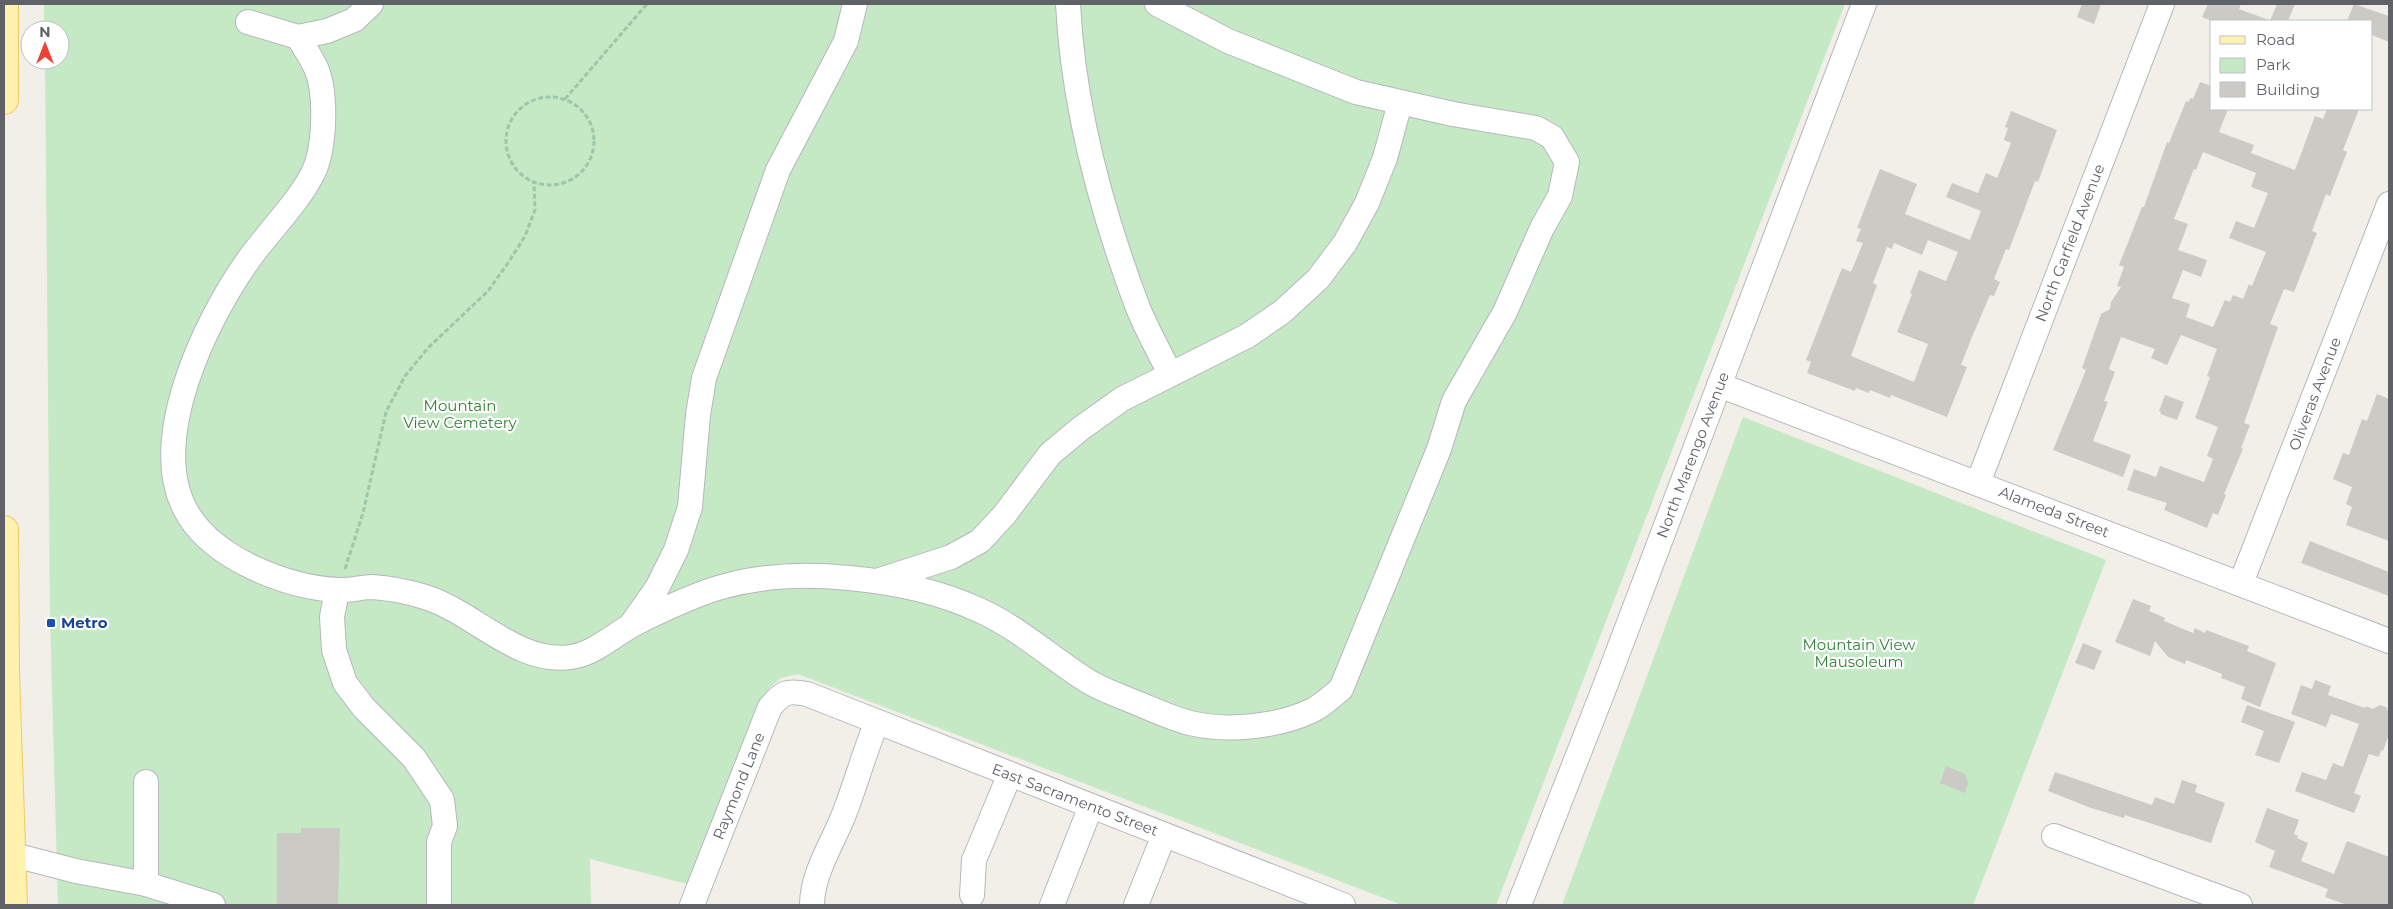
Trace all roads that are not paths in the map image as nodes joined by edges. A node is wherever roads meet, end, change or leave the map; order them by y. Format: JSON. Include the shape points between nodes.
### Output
{"nodes":[{"id":1,"x":4,"y":4,"type":"edge"},
{"id":2,"x":371,"y":4,"type":"edge"},
{"id":3,"x":855,"y":4,"type":"edge"},
{"id":4,"x":1068,"y":4,"type":"edge"},
{"id":5,"x":1157,"y":4,"type":"edge"},
{"id":6,"x":1864,"y":4,"type":"edge"},
{"id":7,"x":2162,"y":4,"type":"edge"},
{"id":8,"x":248,"y":22,"type":"dead end"},
{"id":9,"x":298,"y":37,"type":"junction"},
{"id":10,"x":4,"y":100,"type":"edge"},
{"id":11,"x":1400,"y":103,"type":"junction"},
{"id":12,"x":2389,"y":204,"type":"edge"},
{"id":13,"x":1170,"y":373,"type":"junction"},
{"id":14,"x":1719,"y":385,"type":"junction"},
{"id":15,"x":1978,"y":483,"type":"junction"},
{"id":16,"x":4,"y":530,"type":"edge"},
{"id":17,"x":876,"y":581,"type":"junction"},
{"id":18,"x":2241,"y":583,"type":"junction"},
{"id":19,"x":337,"y":590,"type":"junction"},
{"id":20,"x":4,"y":596,"type":"edge"},
{"id":21,"x":630,"y":626,"type":"junction"},
{"id":22,"x":2389,"y":641,"type":"edge"},
{"id":23,"x":4,"y":674,"type":"edge"},
{"id":24,"x":807,"y":694,"type":"joint"},
{"id":25,"x":877,"y":722,"type":"junction"},
{"id":26,"x":5,"y":728,"type":"edge"},
{"id":27,"x":1010,"y":774,"type":"junction"},
{"id":28,"x":146,"y":782,"type":"dead end"},
{"id":29,"x":6,"y":785,"type":"edge"},
{"id":30,"x":1091,"y":806,"type":"junction"},
{"id":31,"x":1164,"y":835,"type":"junction"},
{"id":32,"x":2054,"y":836,"type":"dead end"},
{"id":33,"x":10,"y":854,"type":"junction"},
{"id":34,"x":146,"y":884,"type":"junction"},
{"id":35,"x":972,"y":895,"type":"dead end"},
{"id":36,"x":13,"y":905,"type":"edge"},
{"id":37,"x":213,"y":905,"type":"edge"},
{"id":38,"x":439,"y":905,"type":"edge"},
{"id":39,"x":692,"y":905,"type":"edge"},
{"id":40,"x":812,"y":905,"type":"edge"},
{"id":41,"x":1052,"y":905,"type":"edge"},
{"id":42,"x":1136,"y":905,"type":"edge"},
{"id":43,"x":1343,"y":905,"type":"edge"},
{"id":44,"x":1519,"y":905,"type":"edge"},
{"id":45,"x":2240,"y":905,"type":"edge"}],
"edges":[{"from":1,"to":10,"type":"main road"},
{"from":2,"to":9,"type":"street","via":[[354,20],[327,31]]},
{"from":3,"to":21,"type":"street","via":[[846,41],[778,170],[704,378],[690,507],[676,550],[658,588]]},
{"from":4,"to":13,"type":"street","via":[[1075,73],[1098,180],[1139,309]]},
{"from":5,"to":11,"type":"street","via":[[1271,60],[1356,92]]},
{"from":6,"to":14,"type":"street","name":"North Marengo Avenue"},
{"from":7,"to":15,"type":"street","name":"North Garfield Avenue"},
{"from":8,"to":9,"type":"street"},
{"from":9,"to":19,"type":"street","via":[[318,71],[323,103],[322,135],[315,171],[228,289],[199,346],[183,394],[174,439],[176,481],[187,513],[205,537],[246,565],[299,584]]},
{"from":11,"to":13,"type":"street","via":[[1385,158],[1367,203],[1345,243],[1318,279],[1282,312],[1247,336]]},
{"from":11,"to":17,"type":"street","via":[[1536,128],[1552,137],[1567,162],[1560,196],[1542,228],[1505,312],[1454,401],[1439,449],[1341,689],[1314,710],[1277,722],[1231,728],[1190,723],[1088,682],[1017,629],[980,610],[938,593]]},
{"from":12,"to":18,"type":"street","name":"Oliveras Avenue"},
{"from":13,"to":17,"type":"street","via":[[1122,399],[1050,454],[1005,514],[980,540],[951,557]]},
{"from":14,"to":15,"type":"street","name":"Alameda Street"},
{"from":14,"to":44,"type":"street","name":"North Marengo Avenue"},
{"from":15,"to":18,"type":"street","name":"Alameda Street"},
{"from":16,"to":20,"type":"main road"},
{"from":17,"to":21,"type":"street","via":[[763,578],[720,587]]},
{"from":18,"to":22,"type":"street","name":"Alameda Street"},
{"from":19,"to":21,"type":"street","via":[[373,587],[430,598],[511,644],[542,656],[571,657],[598,648]]},
{"from":19,"to":38,"type":"street","via":[[332,617],[334,650],[345,683],[364,708],[414,758],[442,800],[445,826],[439,842]]},
{"from":20,"to":23,"type":"main road"},
{"from":23,"to":26,"type":"main road"},
{"from":24,"to":25,"type":"street","name":"East Sacramento Street"},
{"from":24,"to":39,"type":"street","name":"Raymond Lane","via":[[781,694],[770,706]]},
{"from":25,"to":27,"type":"street","name":"East Sacramento Street"},
{"from":25,"to":40,"type":"street","via":[[846,809],[812,889]]},
{"from":26,"to":29,"type":"main road"},
{"from":27,"to":30,"type":"street","name":"East Sacramento Street"},
{"from":27,"to":35,"type":"street","via":[[974,860]]},
{"from":28,"to":34,"type":"street"},
{"from":29,"to":33,"type":"main road"},
{"from":30,"to":31,"type":"street","name":"East Sacramento Street"},
{"from":30,"to":41,"type":"street"},
{"from":31,"to":42,"type":"street"},
{"from":31,"to":43,"type":"street","name":"East Sacramento Street"},
{"from":32,"to":45,"type":"street"},
{"from":33,"to":34,"type":"street"},
{"from":33,"to":36,"type":"main road"},
{"from":34,"to":37,"type":"street"}]}
